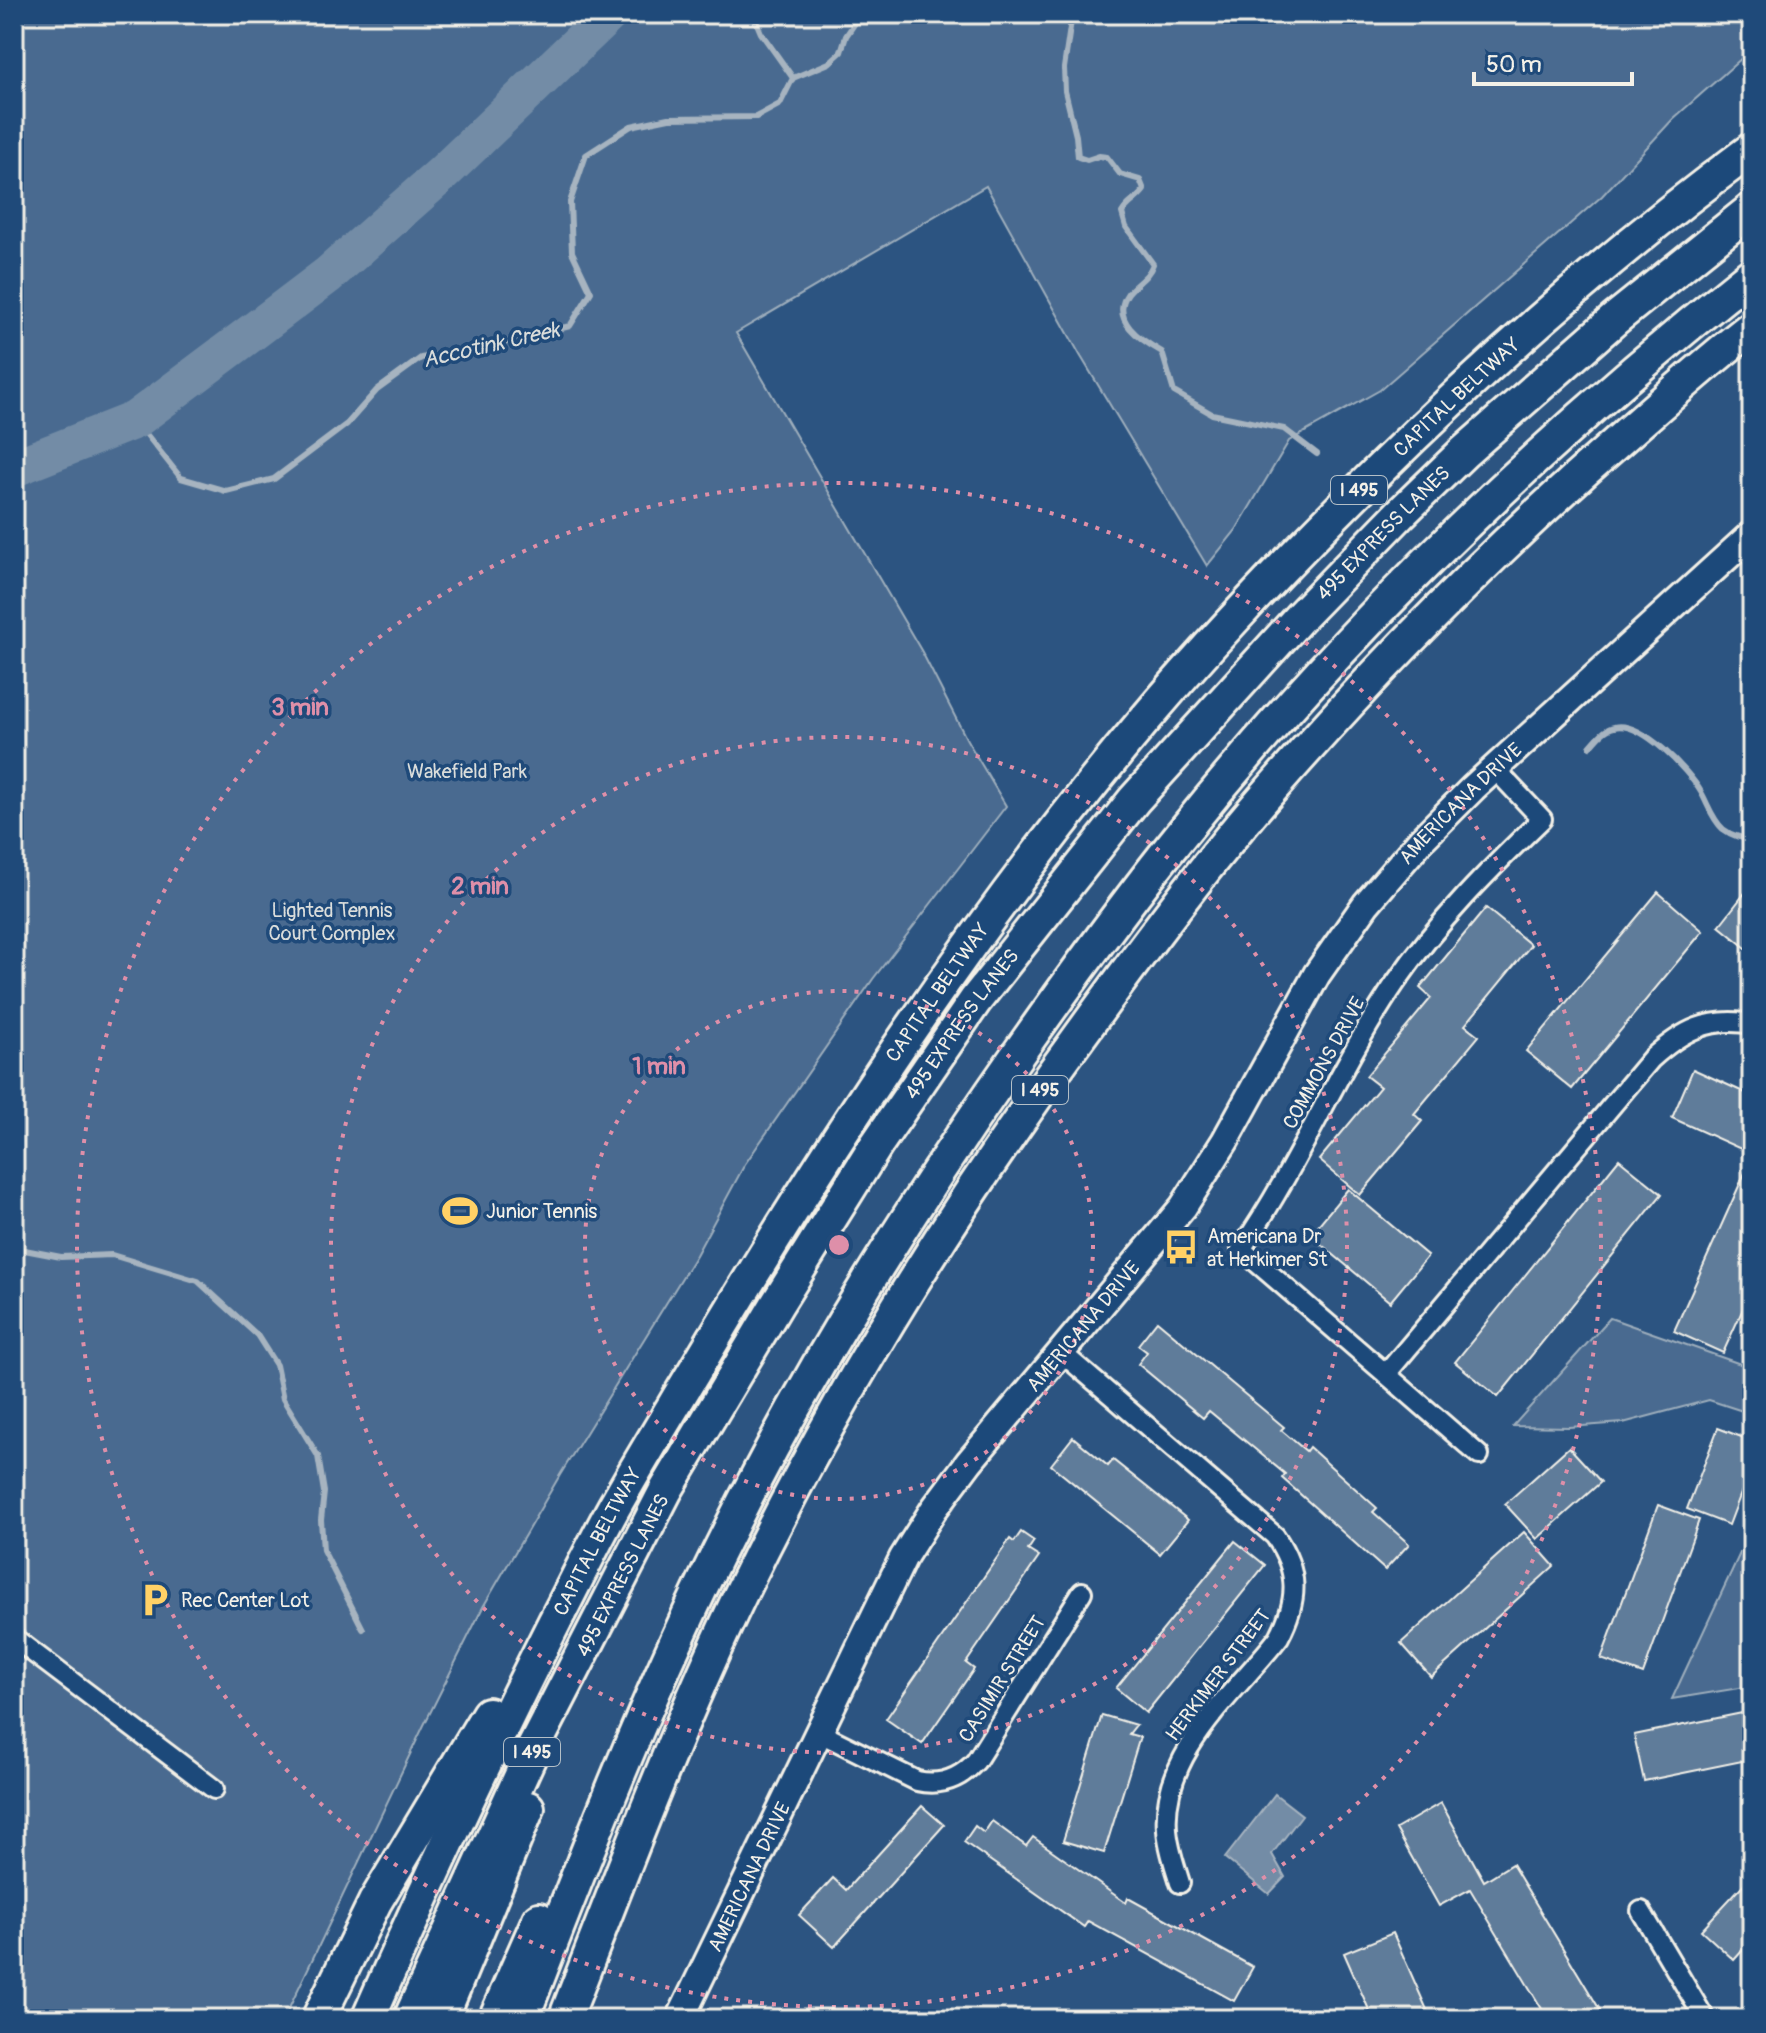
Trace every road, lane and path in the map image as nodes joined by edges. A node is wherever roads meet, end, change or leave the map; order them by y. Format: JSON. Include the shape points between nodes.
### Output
{"nodes":[{"id":1,"x":1752,"y":149,"type":"edge"},
{"id":2,"x":1752,"y":209,"type":"edge"},
{"id":3,"x":1752,"y":274,"type":"edge"},
{"id":4,"x":1752,"y":327,"type":"edge"},
{"id":5,"x":1752,"y":534,"type":"edge"},
{"id":6,"x":1494,"y":768,"type":"junction"},
{"id":7,"x":1752,"y":1024,"type":"edge"},
{"id":8,"x":1062,"y":1353,"type":"junction"},
{"id":9,"x":1386,"y":1374,"type":"junction"},
{"id":10,"x":1479,"y":1455,"type":"dead end"},
{"id":11,"x":666,"y":1490,"type":"junction"},
{"id":12,"x":613,"y":1509,"type":"junction"},
{"id":13,"x":730,"y":1528,"type":"junction"},
{"id":14,"x":1082,"y":1592,"type":"dead end"},
{"id":15,"x":14,"y":1638,"type":"edge"},
{"id":16,"x":818,"y":1732,"type":"junction"},
{"id":17,"x":214,"y":1789,"type":"dead end"},
{"id":18,"x":1180,"y":1883,"type":"dead end"},
{"id":19,"x":1641,"y":1911,"type":"dead end"},
{"id":20,"x":318,"y":2019,"type":"edge"},
{"id":21,"x":368,"y":2019,"type":"edge"},
{"id":22,"x":410,"y":2019,"type":"edge"},
{"id":23,"x":441,"y":2019,"type":"edge"},
{"id":24,"x":495,"y":2019,"type":"edge"},
{"id":25,"x":522,"y":2019,"type":"edge"},
{"id":26,"x":565,"y":2019,"type":"edge"},
{"id":27,"x":680,"y":2019,"type":"edge"},
{"id":28,"x":1705,"y":2019,"type":"edge"}],
"edges":[{"from":1,"to":12,"type":"highway","name":"CAPITAL BELTWAY","number":"I 495","via":[[1500,355],[1315,533],[1146,718],[1016,881],[908,1033],[777,1232]]},
{"from":2,"to":11,"type":"highway","name":"495 EXPRESS LANES","number":"I 495","via":[[1615,319],[1463,453],[1300,617],[1134,800],[924,1074]]},
{"from":3,"to":13,"type":"highway","number":"I 495","via":[[1602,397],[1448,541],[1324,669],[1181,835],[1057,999],[932,1180],[842,1323]]},
{"from":4,"to":26,"type":"highway","number":"I 495","via":[[1565,487],[1425,621],[1249,815],[1025,1111],[887,1322],[742,1592]]},
{"from":5,"to":6,"type":"street","name":"AMERICANA DRIVE"},
{"from":6,"to":8,"type":"street","name":"AMERICANA DRIVE","via":[[1366,904],[1317,974],[1183,1207]]},
{"from":6,"to":9,"type":"street","name":"COMMONS DRIVE","via":[[1542,819],[1472,887],[1396,982],[1241,1249]]},
{"from":7,"to":9,"type":"street","via":[[1699,1025],[1651,1059]]},
{"from":8,"to":16,"type":"street","name":"AMERICANA DRIVE","via":[[934,1509],[896,1571]]},
{"from":8,"to":18,"type":"street","name":"HERKIMER STREET","via":[[1275,1536],[1293,1569],[1292,1603],[1279,1637],[1195,1738],[1177,1768],[1167,1829]]},
{"from":9,"to":10,"type":"street","name":"COMMONS DRIVE"},
{"from":11,"to":22,"type":"highway","name":"495 EXPRESS LANES","number":"I 495","via":[[535,1745]]},
{"from":11,"to":23,"type":"highway"},
{"from":12,"to":20,"type":"highway","via":[[387,1881]]},
{"from":12,"to":21,"type":"highway","name":"CAPITAL BELTWAY","number":"I 495","via":[[508,1714]]},
{"from":13,"to":24,"type":"highway","via":[[595,1789]]},
{"from":13,"to":25,"type":"highway","number":"I 495","via":[[670,1652]]},
{"from":14,"to":16,"type":"street","name":"CASIMIR STREET","via":[[976,1761],[958,1777],[931,1784],[917,1781]]},
{"from":15,"to":17,"type":"street"},
{"from":16,"to":27,"type":"street","name":"AMERICANA DRIVE"},
{"from":19,"to":28,"type":"street"}]}
